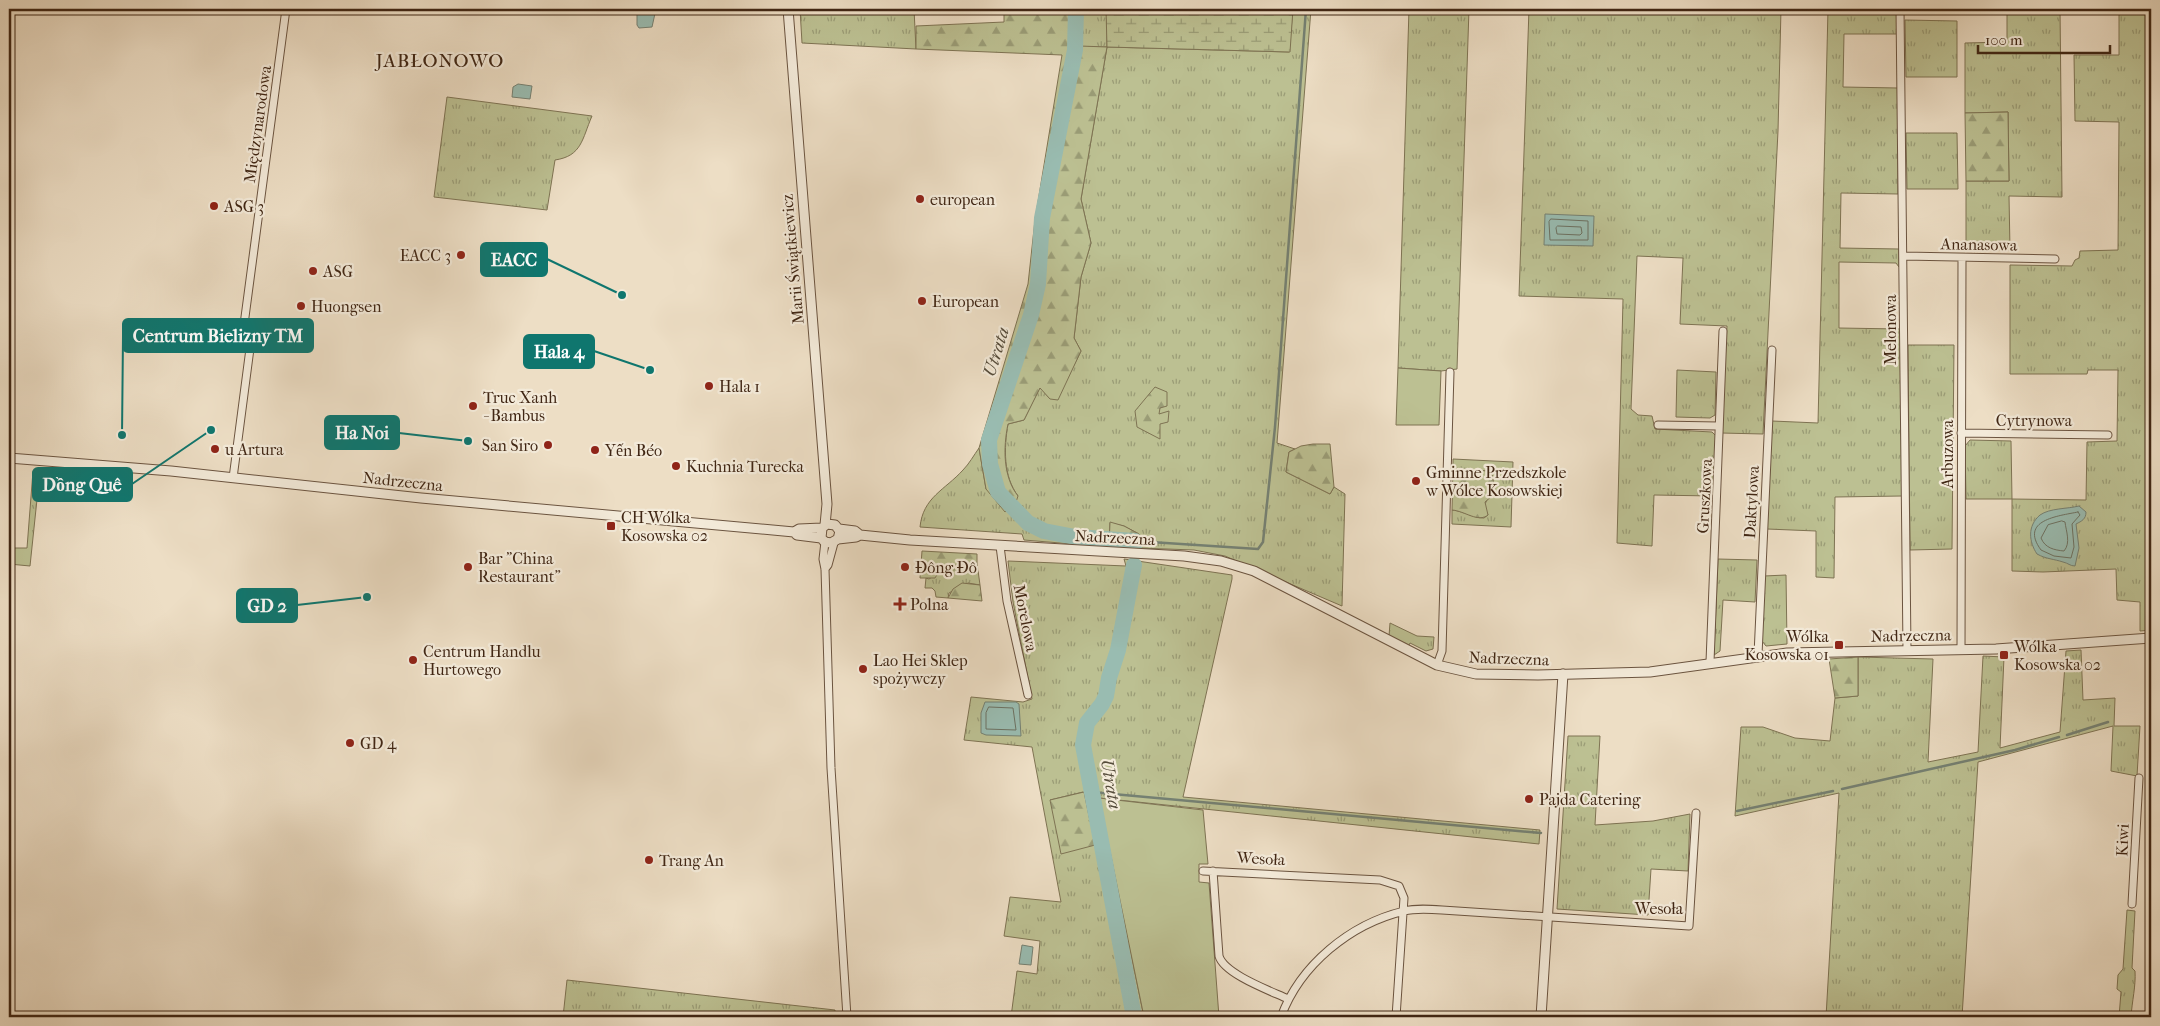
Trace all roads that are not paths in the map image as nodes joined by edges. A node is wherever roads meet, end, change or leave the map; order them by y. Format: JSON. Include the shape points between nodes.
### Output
{"nodes":[{"id":1,"x":286,"y":9,"type":"edge"},
{"id":2,"x":788,"y":9,"type":"edge"},
{"id":3,"x":1900,"y":9,"type":"edge"},
{"id":4,"x":1904,"y":256,"type":"junction"},
{"id":5,"x":1962,"y":258,"type":"junction"},
{"id":6,"x":2055,"y":259,"type":"dead end"},
{"id":7,"x":1723,"y":331,"type":"dead end"},
{"id":8,"x":1772,"y":350,"type":"dead end"},
{"id":9,"x":1450,"y":372,"type":"dead end"},
{"id":10,"x":1658,"y":425,"type":"dead end"},
{"id":11,"x":1718,"y":426,"type":"junction"},
{"id":12,"x":1961,"y":433,"type":"junction"},
{"id":13,"x":2108,"y":435,"type":"dead end"},
{"id":14,"x":9,"y":458,"type":"edge"},
{"id":15,"x":233,"y":478,"type":"junction"},
{"id":16,"x":830,"y":526,"type":"junction"},
{"id":17,"x":794,"y":532,"type":"junction"},
{"id":18,"x":860,"y":534,"type":"junction"},
{"id":19,"x":830,"y":540,"type":"junction"},
{"id":20,"x":1000,"y":546,"type":"junction"},
{"id":21,"x":2151,"y":638,"type":"edge"},
{"id":22,"x":1908,"y":650,"type":"junction"},
{"id":23,"x":1961,"y":650,"type":"junction"},
{"id":24,"x":1758,"y":655,"type":"junction"},
{"id":25,"x":1710,"y":662,"type":"junction"},
{"id":26,"x":1437,"y":665,"type":"junction"},
{"id":27,"x":1563,"y":674,"type":"junction"},
{"id":28,"x":1028,"y":695,"type":"dead end"},
{"id":29,"x":2139,"y":778,"type":"dead end"},
{"id":30,"x":1696,"y":813,"type":"dead end"},
{"id":31,"x":1203,"y":871,"type":"dead end"},
{"id":32,"x":1213,"y":871,"type":"junction"},
{"id":33,"x":2132,"y":904,"type":"dead end"},
{"id":34,"x":1404,"y":912,"type":"junction"},
{"id":35,"x":1548,"y":918,"type":"junction"},
{"id":36,"x":1288,"y":999,"type":"junction"},
{"id":37,"x":847,"y":1017,"type":"edge"},
{"id":38,"x":1282,"y":1017,"type":"edge"},
{"id":39,"x":1396,"y":1017,"type":"edge"},
{"id":40,"x":1541,"y":1017,"type":"edge"}],
"edges":[{"from":1,"to":15,"type":"street","name":"Międzynarodowa","via":[[243,332],[251,341]]},
{"from":2,"to":16,"type":"street","name":"Marii Świątkiewicz"},
{"from":3,"to":4,"type":"street","name":"Melonowa"},
{"from":4,"to":5,"type":"street","name":"Ananasowa"},
{"from":4,"to":22,"type":"street","name":"Melonowa"},
{"from":5,"to":6,"type":"street","name":"Ananasowa"},
{"from":5,"to":12,"type":"street","name":"Arbuzowa"},
{"from":7,"to":11,"type":"street","name":"Gruszkowa"},
{"from":8,"to":24,"type":"street","name":"Daktylowa"},
{"from":9,"to":26,"type":"street","via":[[1442,650]]},
{"from":10,"to":11,"type":"street"},
{"from":11,"to":25,"type":"street","name":"Gruszkowa"},
{"from":12,"to":13,"type":"street","name":"Cytrynowa"},
{"from":12,"to":23,"type":"street","name":"Arbuzowa"},
{"from":14,"to":15,"type":"street","name":"Nadrzeczna"},
{"from":15,"to":17,"type":"street","name":"Nadrzeczna"},
{"from":16,"to":17,"type":"street","name":"Nadrzeczna"},
{"from":16,"to":18,"type":"street","name":"Nadrzeczna"},
{"from":16,"to":19,"type":"street"},
{"from":16,"to":19,"type":"street"},
{"from":17,"to":19,"type":"street","name":"Nadrzeczna"},
{"from":18,"to":19,"type":"street","name":"Nadrzeczna"},
{"from":18,"to":20,"type":"street","name":"Nadrzeczna"},
{"from":19,"to":37,"type":"street","via":[[823,559],[831,768]]},
{"from":20,"to":26,"type":"street","name":"Nadrzeczna","via":[[1184,556],[1232,564],[1264,576]]},
{"from":20,"to":28,"type":"street","name":"Morelowa","via":[[1007,601]]},
{"from":21,"to":23,"type":"street","name":"Nadrzeczna"},
{"from":22,"to":23,"type":"street","name":"Nadrzeczna"},
{"from":22,"to":24,"type":"street","name":"Nadrzeczna"},
{"from":24,"to":25,"type":"street","name":"Nadrzeczna"},
{"from":25,"to":27,"type":"street","name":"Nadrzeczna","via":[[1650,672]]},
{"from":26,"to":27,"type":"street","name":"Nadrzeczna","via":[[1476,674]]},
{"from":27,"to":35,"type":"street"},
{"from":29,"to":33,"type":"street","name":"Kiwi"},
{"from":30,"to":35,"type":"street","name":"Wesoła","via":[[1689,926]]},
{"from":31,"to":32,"type":"street","name":"Wesoła"},
{"from":32,"to":34,"type":"street","name":"Wesoła","via":[[1380,880],[1399,886],[1404,898]]},
{"from":32,"to":36,"type":"street","name":"Wesoła","via":[[1222,964]]},
{"from":34,"to":35,"type":"street","name":"Wesoła","via":[[1432,910]]},
{"from":34,"to":36,"type":"street","name":"Wesoła","via":[[1367,926],[1340,941],[1317,961]]},
{"from":34,"to":39,"type":"street","name":"Wesoła"},
{"from":35,"to":40,"type":"street"},
{"from":36,"to":38,"type":"street","name":"Wesoła"}]}
